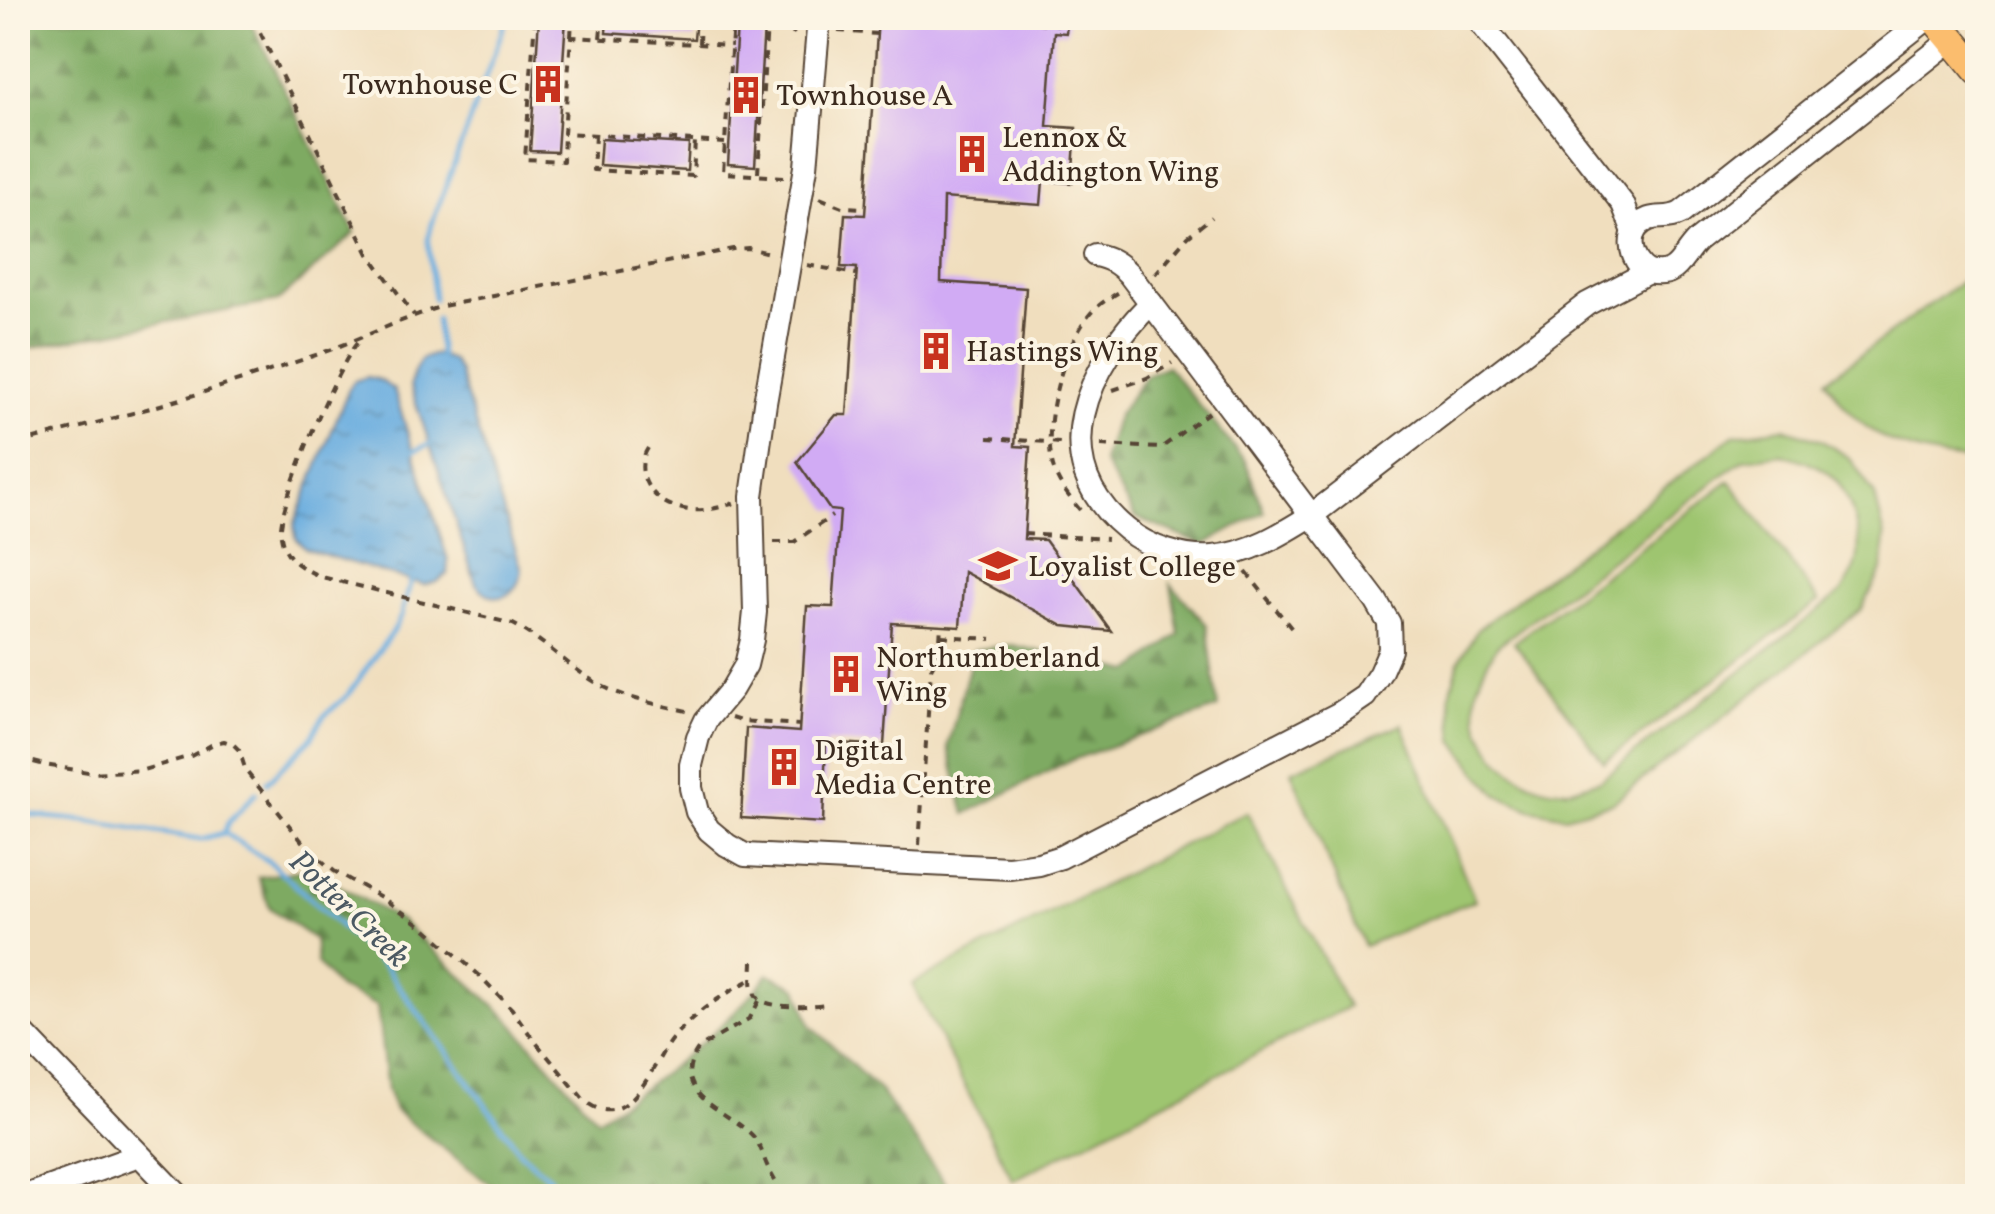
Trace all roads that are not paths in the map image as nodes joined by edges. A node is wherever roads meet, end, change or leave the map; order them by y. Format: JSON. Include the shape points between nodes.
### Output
{"nodes":[{"id":1,"x":1477,"y":18,"type":"edge"},
{"id":2,"x":1931,"y":18,"type":"edge"},
{"id":3,"x":819,"y":24,"type":"edge"},
{"id":4,"x":1952,"y":40,"type":"junction"},
{"id":5,"x":1978,"y":71,"type":"edge"},
{"id":6,"x":1646,"y":230,"type":"junction"},
{"id":7,"x":1095,"y":255,"type":"dead end"},
{"id":8,"x":1672,"y":264,"type":"junction"},
{"id":9,"x":1144,"y":294,"type":"junction"},
{"id":10,"x":1587,"y":304,"type":"junction"},
{"id":11,"x":1312,"y":515,"type":"junction"},
{"id":12,"x":18,"y":1028,"type":"edge"},
{"id":13,"x":139,"y":1154,"type":"junction"},
{"id":14,"x":21,"y":1196,"type":"edge"},
{"id":15,"x":179,"y":1196,"type":"edge"}],
"edges":[{"from":1,"to":6,"type":"street"},
{"from":2,"to":4,"type":"main road"},
{"from":2,"to":6,"type":"street","via":[[1692,205]]},
{"from":3,"to":11,"type":"street","via":[[802,188],[752,496],[752,640],[746,664],[698,737],[691,765],[697,812],[708,830],[746,854],[1009,868],[1039,864],[1340,713],[1365,696],[1380,673],[1390,650],[1389,623]]},
{"from":4,"to":5,"type":"main road"},
{"from":4,"to":8,"type":"street"},
{"from":6,"to":8,"type":"street","via":[[1640,268]]},
{"from":6,"to":8,"type":"street","via":[[1684,231]]},
{"from":6,"to":10,"type":"street"},
{"from":7,"to":9,"type":"street","via":[[1119,264]]},
{"from":8,"to":10,"type":"street"},
{"from":9,"to":11,"type":"street"},
{"from":9,"to":11,"type":"street","via":[[1094,382],[1081,420],[1085,477],[1100,502],[1142,542],[1212,557],[1272,539]]},
{"from":10,"to":11,"type":"street"},
{"from":12,"to":13,"type":"street"},
{"from":13,"to":14,"type":"street"},
{"from":13,"to":15,"type":"street"}]}
